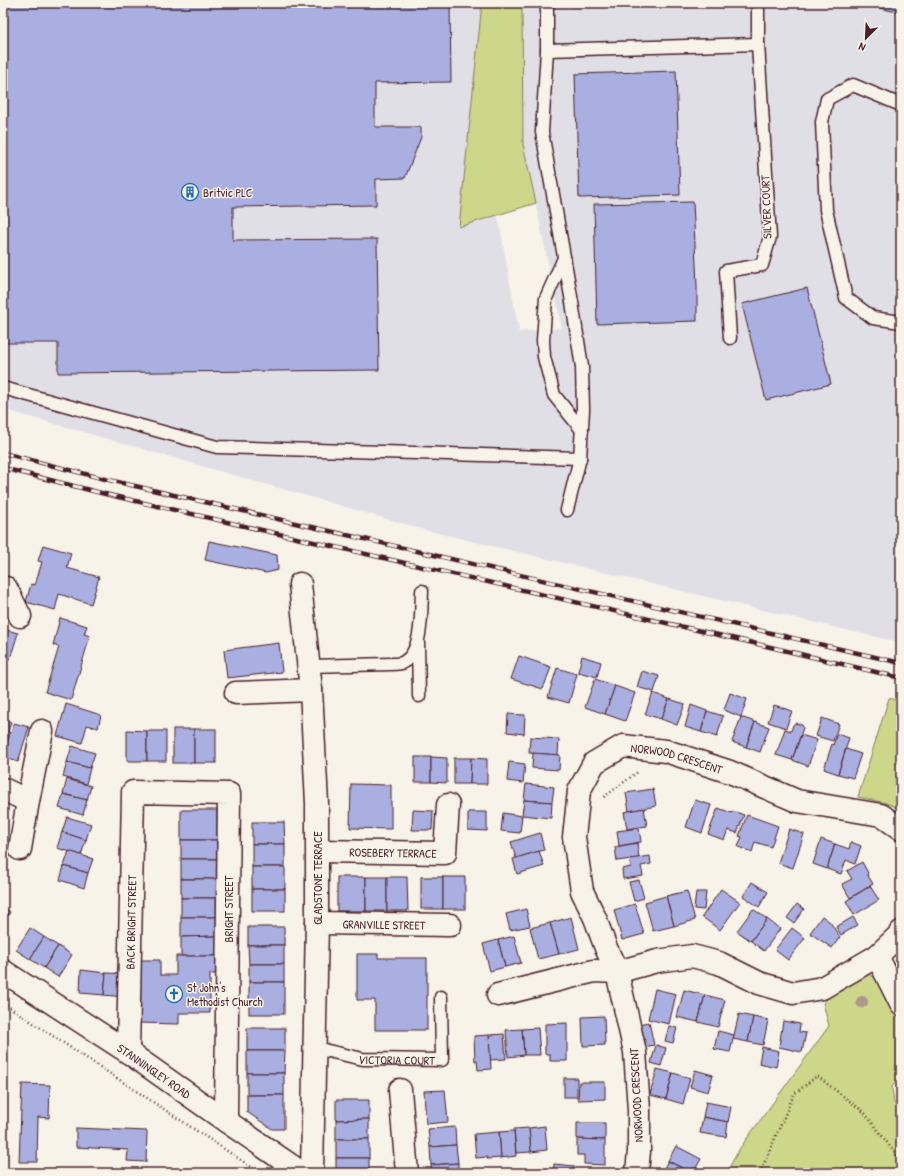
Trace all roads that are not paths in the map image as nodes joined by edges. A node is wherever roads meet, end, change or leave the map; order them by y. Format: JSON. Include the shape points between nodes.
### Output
{"nodes":[{"id":1,"x":547,"y":3,"type":"edge"},
{"id":2,"x":758,"y":3,"type":"edge"},
{"id":3,"x":758,"y":44,"type":"junction"},
{"id":4,"x":547,"y":50,"type":"junction"},
{"id":5,"x":901,"y":104,"type":"edge"},
{"id":6,"x":564,"y":258,"type":"junction"},
{"id":7,"x":901,"y":322,"type":"edge"},
{"id":8,"x":730,"y":338,"type":"dead end"},
{"id":9,"x":3,"y":388,"type":"edge"},
{"id":10,"x":582,"y":430,"type":"junction"},
{"id":11,"x":580,"y":458,"type":"junction"},
{"id":12,"x":567,"y":510,"type":"dead end"},
{"id":13,"x":300,"y":584,"type":"dead end"},
{"id":14,"x":3,"y":588,"type":"edge"},
{"id":15,"x":422,"y":591,"type":"dead end"},
{"id":16,"x":20,"y":616,"type":"dead end"},
{"id":17,"x":418,"y":642,"type":"junction"},
{"id":18,"x":309,"y":666,"type":"junction"},
{"id":19,"x":311,"y":690,"type":"junction"},
{"id":20,"x":236,"y":693,"type":"dead end"},
{"id":21,"x":419,"y":696,"type":"dead end"},
{"id":22,"x":42,"y":731,"type":"dead end"},
{"id":23,"x":3,"y":789,"type":"edge"},
{"id":24,"x":133,"y":792,"type":"joint"},
{"id":25,"x":28,"y":801,"type":"junction"},
{"id":26,"x":448,"y":805,"type":"dead end"},
{"id":27,"x":901,"y":829,"type":"edge"},
{"id":28,"x":20,"y":848,"type":"dead end"},
{"id":29,"x":318,"y":850,"type":"junction"},
{"id":30,"x":317,"y":923,"type":"junction"},
{"id":31,"x":450,"y":926,"type":"dead end"},
{"id":32,"x":901,"y":932,"type":"edge"},
{"id":33,"x":877,"y":956,"type":"junction"},
{"id":34,"x":3,"y":972,"type":"edge"},
{"id":35,"x":617,"y":972,"type":"junction"},
{"id":36,"x":498,"y":995,"type":"dead end"},
{"id":37,"x":441,"y":997,"type":"dead end"},
{"id":38,"x":901,"y":1004,"type":"edge"},
{"id":39,"x":315,"y":1048,"type":"junction"},
{"id":40,"x":128,"y":1052,"type":"junction"},
{"id":41,"x":400,"y":1090,"type":"dead end"},
{"id":42,"x":226,"y":1121,"type":"junction"},
{"id":43,"x":302,"y":1173,"type":"edge"},
{"id":44,"x":312,"y":1173,"type":"edge"},
{"id":45,"x":407,"y":1173,"type":"edge"},
{"id":46,"x":637,"y":1173,"type":"edge"}],
"edges":[{"from":1,"to":4,"type":"lane"},
{"from":2,"to":3,"type":"lane","name":"SILVER COURT"},
{"from":3,"to":4,"type":"lane"},
{"from":3,"to":8,"type":"lane","name":"SILVER COURT","via":[[770,237],[762,265],[726,271]]},
{"from":4,"to":6,"type":"lane","via":[[542,132]]},
{"from":5,"to":7,"type":"lane","via":[[853,85],[827,99],[822,122],[826,210],[846,298],[873,318]]},
{"from":6,"to":10,"type":"lane","via":[[582,367]]},
{"from":6,"to":10,"type":"lane","via":[[546,298],[544,357],[554,395]]},
{"from":9,"to":11,"type":"lane","via":[[217,447]]},
{"from":10,"to":11,"type":"lane"},
{"from":11,"to":12,"type":"lane"},
{"from":13,"to":18,"type":"street","name":"GLADSTONE TERRACE"},
{"from":14,"to":16,"type":"street","via":[[6,588]]},
{"from":15,"to":17,"type":"lane"},
{"from":17,"to":18,"type":"lane","via":[[404,662]]},
{"from":17,"to":21,"type":"lane"},
{"from":18,"to":19,"type":"street","name":"GLADSTONE TERRACE"},
{"from":19,"to":20,"type":"street"},
{"from":19,"to":29,"type":"street","name":"GLADSTONE TERRACE"},
{"from":22,"to":25,"type":"street"},
{"from":23,"to":25,"type":"street"},
{"from":24,"to":40,"type":"street","name":"BACK BRIGHT STREET"},
{"from":24,"to":42,"type":"street","name":"BRIGHT STREET","via":[[229,794]]},
{"from":25,"to":28,"type":"street"},
{"from":26,"to":29,"type":"street","name":"ROSEBERY TERRACE","via":[[445,853]]},
{"from":27,"to":35,"type":"street","name":"NORWOOD CRESCENT","via":[[881,815],[797,801],[730,772],[666,751],[622,746],[594,764],[579,790],[574,837],[582,891]]},
{"from":29,"to":30,"type":"street","name":"GLADSTONE TERRACE"},
{"from":30,"to":31,"type":"street","name":"GRANVILLE STREET"},
{"from":30,"to":39,"type":"street","name":"GLADSTONE TERRACE"},
{"from":32,"to":33,"type":"street"},
{"from":33,"to":35,"type":"street","via":[[822,988],[792,993],[759,982],[719,963],[692,956],[657,961]]},
{"from":33,"to":38,"type":"street"},
{"from":34,"to":40,"type":"street","name":"STANNINGLEY ROAD"},
{"from":35,"to":36,"type":"street","via":[[594,972]]},
{"from":35,"to":46,"type":"street","name":"NORWOOD CRESCENT","via":[[635,1052],[639,1110]]},
{"from":37,"to":39,"type":"lane","name":"VICTORIA COURT","via":[[442,1060],[363,1059]]},
{"from":39,"to":44,"type":"street","name":"GLADSTONE TERRACE"},
{"from":40,"to":42,"type":"street","name":"STANNINGLEY ROAD"},
{"from":41,"to":45,"type":"street"},
{"from":42,"to":43,"type":"street","name":"STANNINGLEY ROAD"}]}
